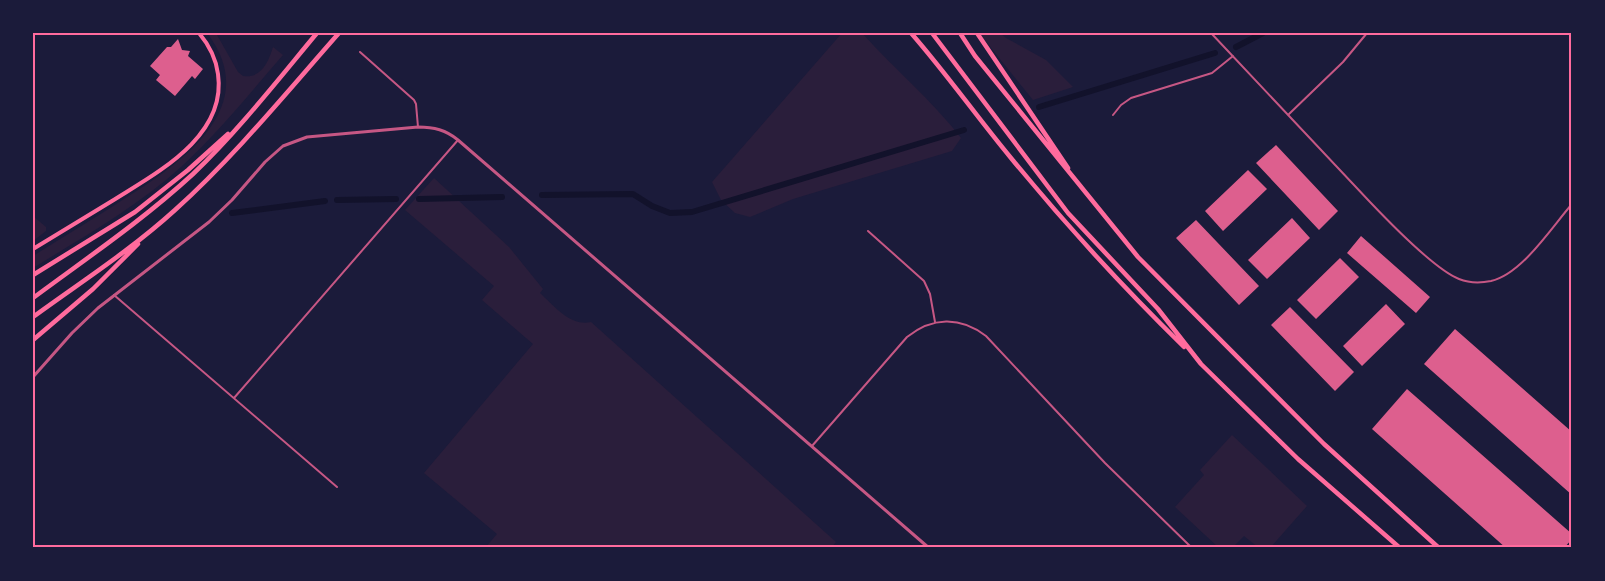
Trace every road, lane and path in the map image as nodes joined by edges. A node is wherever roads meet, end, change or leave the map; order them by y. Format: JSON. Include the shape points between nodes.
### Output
{"nodes":[{"id":1,"x":199,"y":33,"type":"edge"},
{"id":2,"x":317,"y":33,"type":"edge"},
{"id":3,"x":339,"y":33,"type":"edge"},
{"id":4,"x":910,"y":33,"type":"edge"},
{"id":5,"x":932,"y":33,"type":"edge"},
{"id":6,"x":960,"y":33,"type":"edge"},
{"id":7,"x":977,"y":33,"type":"edge"},
{"id":8,"x":1211,"y":33,"type":"edge"},
{"id":9,"x":1367,"y":33,"type":"edge"},
{"id":10,"x":360,"y":52,"type":"dead end"},
{"id":11,"x":1233,"y":56,"type":"junction"},
{"id":12,"x":261,"y":100,"type":"junction"},
{"id":13,"x":1113,"y":115,"type":"dead end"},
{"id":14,"x":1287,"y":115,"type":"junction"},
{"id":15,"x":418,"y":127,"type":"junction"},
{"id":16,"x":458,"y":140,"type":"junction"},
{"id":17,"x":1086,"y":195,"type":"junction"},
{"id":18,"x":1572,"y":204,"type":"edge"},
{"id":19,"x":160,"y":223,"type":"junction"},
{"id":20,"x":868,"y":231,"type":"dead end"},
{"id":21,"x":33,"y":249,"type":"edge"},
{"id":22,"x":33,"y":275,"type":"edge"},
{"id":23,"x":114,"y":295,"type":"junction"},
{"id":24,"x":33,"y":298,"type":"edge"},
{"id":25,"x":33,"y":317,"type":"edge"},
{"id":26,"x":935,"y":322,"type":"junction"},
{"id":27,"x":33,"y":340,"type":"edge"},
{"id":28,"x":1201,"y":364,"type":"junction"},
{"id":29,"x":33,"y":377,"type":"edge"},
{"id":30,"x":234,"y":398,"type":"junction"},
{"id":31,"x":812,"y":446,"type":"junction"},
{"id":32,"x":338,"y":487,"type":"dead end"},
{"id":33,"x":930,"y":548,"type":"edge"},
{"id":34,"x":1192,"y":548,"type":"edge"},
{"id":35,"x":1400,"y":548,"type":"edge"},
{"id":36,"x":1439,"y":548,"type":"edge"}],
"edges":[{"from":1,"to":21,"type":"main road","via":[[213,53],[219,83],[218,98],[204,130],[143,181]]},
{"from":2,"to":12,"type":"highway"},
{"from":3,"to":19,"type":"highway","via":[[234,153]]},
{"from":4,"to":28,"type":"highway","via":[[1012,160],[1145,309]]},
{"from":5,"to":28,"type":"highway","via":[[1068,213],[1158,309]]},
{"from":6,"to":17,"type":"highway"},
{"from":7,"to":17,"type":"highway"},
{"from":8,"to":11,"type":"street"},
{"from":9,"to":14,"type":"street","via":[[1343,62]]},
{"from":10,"to":15,"type":"street","via":[[414,100]]},
{"from":11,"to":13,"type":"street","via":[[1212,73],[1131,98]]},
{"from":11,"to":14,"type":"street"},
{"from":12,"to":22,"type":"highway","via":[[188,170],[135,212]]},
{"from":12,"to":24,"type":"highway","via":[[176,189]]},
{"from":14,"to":18,"type":"street","via":[[1400,231],[1458,279],[1490,282],[1510,273]]},
{"from":15,"to":16,"type":"street","via":[[442,130]]},
{"from":15,"to":23,"type":"street","via":[[307,137],[283,146],[190,239]]},
{"from":16,"to":30,"type":"street"},
{"from":16,"to":31,"type":"street"},
{"from":17,"to":36,"type":"highway","via":[[1196,317],[1324,444]]},
{"from":19,"to":25,"type":"highway"},
{"from":19,"to":27,"type":"highway","via":[[93,289]]},
{"from":20,"to":26,"type":"street","via":[[924,281]]},
{"from":23,"to":29,"type":"street","via":[[72,333]]},
{"from":23,"to":30,"type":"street"},
{"from":26,"to":31,"type":"street","via":[[902,341]]},
{"from":26,"to":34,"type":"street","via":[[962,324],[986,336],[1111,469]]},
{"from":28,"to":35,"type":"highway","via":[[1298,459]]},
{"from":30,"to":32,"type":"street"},
{"from":31,"to":33,"type":"street"}]}
